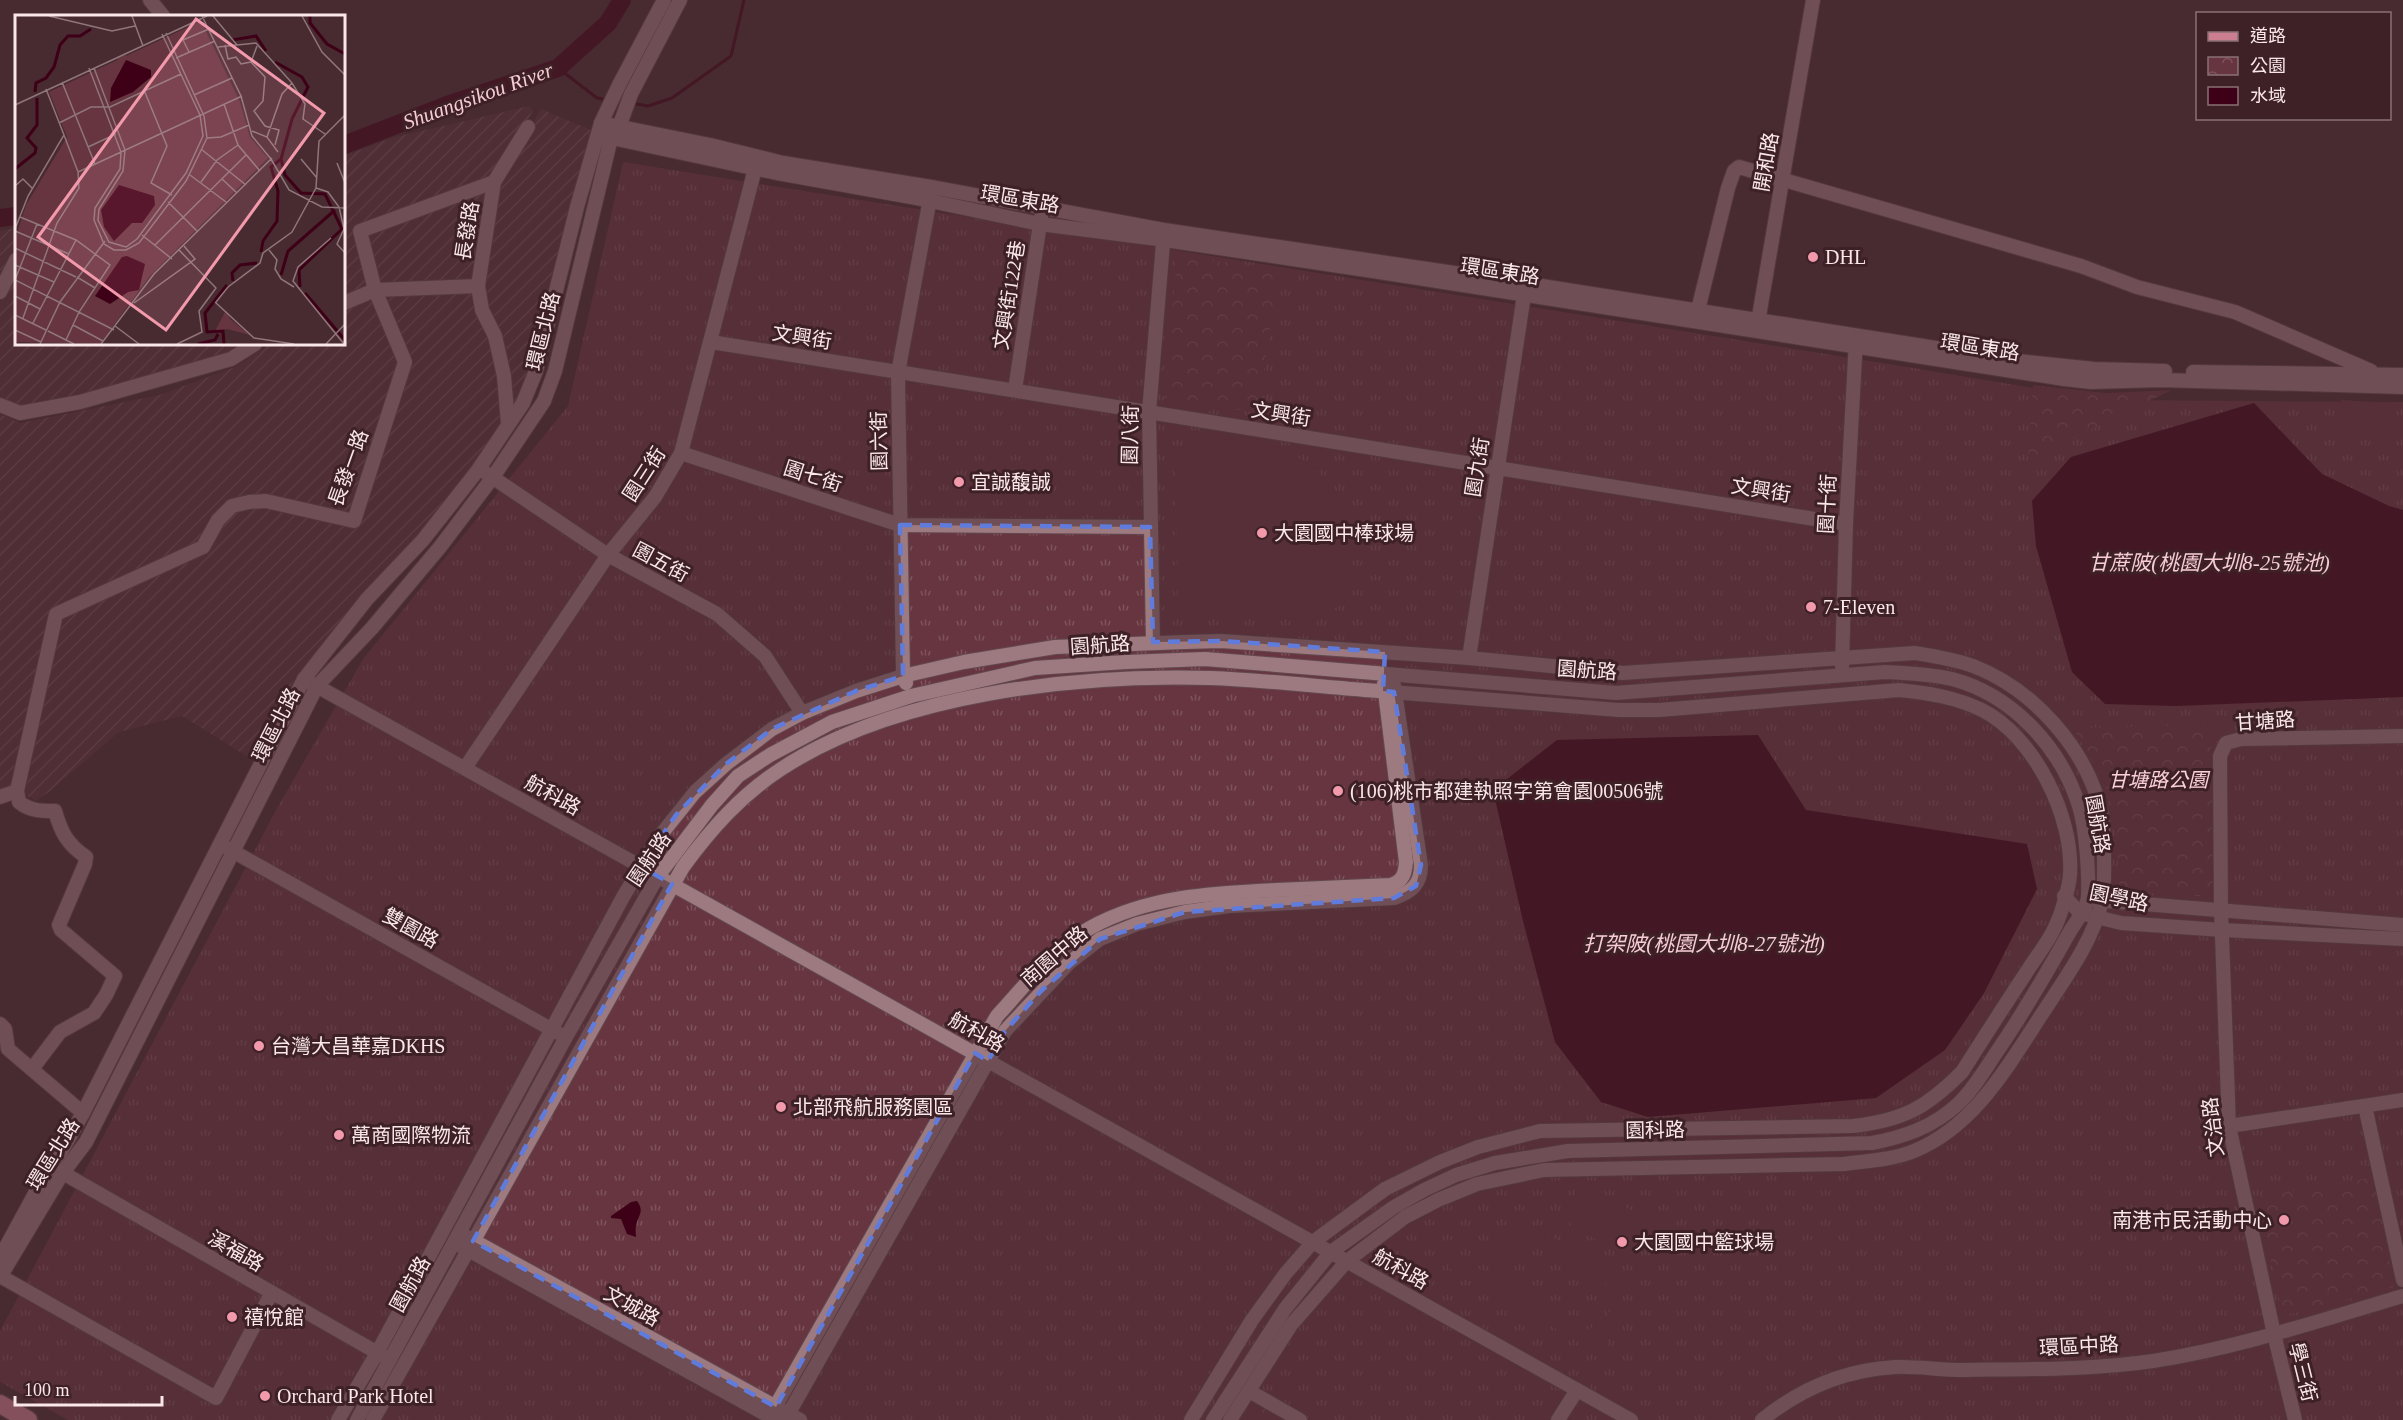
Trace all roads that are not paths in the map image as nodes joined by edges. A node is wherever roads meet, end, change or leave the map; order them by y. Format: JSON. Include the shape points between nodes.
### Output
{"nodes":[{"id":1,"x":150,"y":0,"type":"edge"},
{"id":2,"x":664,"y":0,"type":"edge"},
{"id":3,"x":680,"y":0,"type":"edge"},
{"id":4,"x":1813,"y":0,"type":"edge"},
{"id":5,"x":162,"y":15,"type":"edge"},
{"id":6,"x":528,"y":127,"type":"dead end"},
{"id":7,"x":607,"y":131,"type":"junction"},
{"id":8,"x":757,"y":162,"type":"junction"},
{"id":9,"x":1782,"y":180,"type":"junction"},
{"id":10,"x":494,"y":182,"type":"junction"},
{"id":11,"x":931,"y":187,"type":"junction"},
{"id":12,"x":931,"y":202,"type":"junction"},
{"id":13,"x":1042,"y":206,"type":"junction"},
{"id":14,"x":1040,"y":224,"type":"junction"},
{"id":15,"x":1164,"y":235,"type":"junction"},
{"id":16,"x":15,"y":262,"type":"edge"},
{"id":17,"x":478,"y":286,"type":"junction"},
{"id":18,"x":1526,"y":289,"type":"junction"},
{"id":19,"x":375,"y":290,"type":"junction"},
{"id":20,"x":0,"y":292,"type":"edge"},
{"id":21,"x":345,"y":303,"type":"edge"},
{"id":22,"x":1698,"y":310,"type":"junction"},
{"id":23,"x":1758,"y":325,"type":"junction"},
{"id":24,"x":1856,"y":341,"type":"junction"},
{"id":25,"x":711,"y":342,"type":"junction"},
{"id":26,"x":253,"y":345,"type":"edge"},
{"id":27,"x":898,"y":373,"type":"junction"},
{"id":28,"x":2378,"y":375,"type":"junction"},
{"id":29,"x":2403,"y":375,"type":"edge"},
{"id":30,"x":2403,"y":387,"type":"edge"},
{"id":31,"x":1015,"y":390,"type":"junction"},
{"id":32,"x":0,"y":405,"type":"edge"},
{"id":33,"x":1149,"y":412,"type":"junction"},
{"id":34,"x":508,"y":424,"type":"junction"},
{"id":35,"x":681,"y":453,"type":"junction"},
{"id":36,"x":1497,"y":467,"type":"junction"},
{"id":37,"x":478,"y":470,"type":"junction"},
{"id":38,"x":493,"y":477,"type":"junction"},
{"id":39,"x":1846,"y":524,"type":"junction"},
{"id":40,"x":900,"y":525,"type":"junction"},
{"id":41,"x":1150,"y":526,"type":"junction"},
{"id":42,"x":608,"y":555,"type":"junction"},
{"id":43,"x":1153,"y":642,"type":"junction"},
{"id":44,"x":1391,"y":653,"type":"junction"},
{"id":45,"x":1469,"y":658,"type":"junction"},
{"id":46,"x":1840,"y":659,"type":"junction"},
{"id":47,"x":1389,"y":674,"type":"junction"},
{"id":48,"x":1843,"y":675,"type":"junction"},
{"id":49,"x":903,"y":676,"type":"junction"},
{"id":50,"x":304,"y":679,"type":"junction"},
{"id":51,"x":317,"y":686,"type":"junction"},
{"id":52,"x":1388,"y":692,"type":"junction"},
{"id":53,"x":911,"y":696,"type":"junction"},
{"id":54,"x":802,"y":713,"type":"junction"},
{"id":55,"x":2403,"y":736,"type":"edge"},
{"id":56,"x":465,"y":768,"type":"junction"},
{"id":57,"x":17,"y":791,"type":"junction"},
{"id":58,"x":0,"y":797,"type":"edge"},
{"id":59,"x":221,"y":844,"type":"junction"},
{"id":60,"x":234,"y":851,"type":"junction"},
{"id":61,"x":641,"y":867,"type":"junction"},
{"id":62,"x":658,"y":876,"type":"junction"},
{"id":63,"x":672,"y":884,"type":"junction"},
{"id":64,"x":2064,"y":896,"type":"junction"},
{"id":65,"x":2095,"y":900,"type":"junction"},
{"id":66,"x":2221,"y":910,"type":"junction"},
{"id":67,"x":2080,"y":913,"type":"junction"},
{"id":68,"x":2097,"y":917,"type":"junction"},
{"id":69,"x":2403,"y":925,"type":"edge"},
{"id":70,"x":2222,"y":930,"type":"junction"},
{"id":71,"x":2403,"y":939,"type":"edge"},
{"id":72,"x":0,"y":1024,"type":"edge"},
{"id":73,"x":551,"y":1029,"type":"junction"},
{"id":74,"x":566,"y":1037,"type":"junction"},
{"id":75,"x":581,"y":1045,"type":"junction"},
{"id":76,"x":975,"y":1053,"type":"junction"},
{"id":77,"x":988,"y":1061,"type":"junction"},
{"id":78,"x":32,"y":1069,"type":"junction"},
{"id":79,"x":2403,"y":1100,"type":"edge"},
{"id":80,"x":2365,"y":1106,"type":"junction"},
{"id":81,"x":83,"y":1113,"type":"junction"},
{"id":82,"x":2229,"y":1126,"type":"junction"},
{"id":83,"x":50,"y":1166,"type":"junction"},
{"id":84,"x":62,"y":1173,"type":"junction"},
{"id":85,"x":443,"y":1230,"type":"junction"},
{"id":86,"x":458,"y":1238,"type":"junction"},
{"id":87,"x":1313,"y":1242,"type":"junction"},
{"id":88,"x":471,"y":1246,"type":"junction"},
{"id":89,"x":1331,"y":1252,"type":"junction"},
{"id":90,"x":0,"y":1258,"type":"edge"},
{"id":91,"x":1347,"y":1261,"type":"junction"},
{"id":92,"x":0,"y":1276,"type":"edge"},
{"id":93,"x":2403,"y":1280,"type":"edge"},
{"id":94,"x":271,"y":1294,"type":"junction"},
{"id":95,"x":2403,"y":1296,"type":"edge"},
{"id":96,"x":2274,"y":1334,"type":"junction"},
{"id":97,"x":377,"y":1353,"type":"junction"},
{"id":98,"x":390,"y":1361,"type":"junction"},
{"id":99,"x":403,"y":1368,"type":"junction"},
{"id":100,"x":1577,"y":1390,"type":"junction"},
{"id":101,"x":1249,"y":1391,"type":"junction"},
{"id":102,"x":0,"y":1404,"type":"edge"},
{"id":103,"x":774,"y":1414,"type":"edge"},
{"id":104,"x":791,"y":1418,"type":"edge"},
{"id":105,"x":28,"y":1420,"type":"edge"},
{"id":106,"x":338,"y":1420,"type":"edge"},
{"id":107,"x":357,"y":1420,"type":"edge"},
{"id":108,"x":373,"y":1420,"type":"edge"},
{"id":109,"x":1191,"y":1420,"type":"edge"},
{"id":110,"x":1213,"y":1420,"type":"edge"},
{"id":111,"x":1230,"y":1420,"type":"edge"},
{"id":112,"x":1300,"y":1420,"type":"edge"},
{"id":113,"x":1558,"y":1420,"type":"edge"},
{"id":114,"x":1631,"y":1420,"type":"edge"},
{"id":115,"x":1762,"y":1420,"type":"edge"},
{"id":116,"x":2295,"y":1420,"type":"edge"}],
"edges":[{"from":1,"to":5,"type":"street"},
{"from":2,"to":7,"type":"street","via":[[612,100]]},
{"from":3,"to":7,"type":"street","via":[[628,103]]},
{"from":4,"to":9,"type":"street","name":"開和路"},
{"from":6,"to":10,"type":"street","name":"長發路"},
{"from":7,"to":8,"type":"street","name":"環區東路"},
{"from":7,"to":34,"type":"street","name":"環區北路","via":[[577,207],[536,371],[523,403]]},
{"from":7,"to":38,"type":"street","name":"環區北路","via":[[551,381],[544,401]]},
{"from":8,"to":11,"type":"street","name":"環區東路"},
{"from":8,"to":12,"type":"street","name":"環區東路"},
{"from":8,"to":25,"type":"street","name":"園三街"},
{"from":9,"to":22,"type":"street","via":[[1739,167],[1734,171]]},
{"from":9,"to":23,"type":"street","name":"開和路"},
{"from":9,"to":28,"type":"street","via":[[2081,266],[2137,287],[2235,312]]},
{"from":10,"to":17,"type":"street","name":"長發路"},
{"from":10,"to":19,"type":"street","name":"長發一路","via":[[360,231]]},
{"from":11,"to":12,"type":"street","name":"園六街"},
{"from":11,"to":13,"type":"street","name":"環區東路"},
{"from":12,"to":14,"type":"street","name":"環區東路"},
{"from":12,"to":27,"type":"street","name":"園六街"},
{"from":13,"to":14,"type":"street","name":"文興街122巷"},
{"from":13,"to":15,"type":"street","name":"環區東路"},
{"from":14,"to":15,"type":"street","name":"環區東路"},
{"from":14,"to":31,"type":"street","name":"文興街122巷"},
{"from":15,"to":18,"type":"street","name":"環區東路"},
{"from":15,"to":33,"type":"street","name":"園八街"},
{"from":16,"to":20,"type":"street"},
{"from":17,"to":19,"type":"street","name":"長發路"},
{"from":17,"to":34,"type":"street","via":[[504,376]]},
{"from":18,"to":22,"type":"street","name":"環區東路"},
{"from":18,"to":23,"type":"street","name":"環區東路"},
{"from":18,"to":36,"type":"street","name":"園九街"},
{"from":19,"to":21,"type":"street","name":"長發路"},
{"from":19,"to":57,"type":"street","name":"長發一路","via":[[405,362],[354,521],[266,501],[232,506],[218,520],[203,547],[56,614]]},
{"from":22,"to":23,"type":"street","name":"環區東路"},
{"from":23,"to":24,"type":"street","name":"環區東路"},
{"from":24,"to":28,"type":"street","name":"環區東路","via":[[2094,369]]},
{"from":24,"to":30,"type":"street","name":"環區東路","via":[[2091,382],[2161,380]]},
{"from":24,"to":39,"type":"street","name":"園十街"},
{"from":25,"to":27,"type":"street","name":"文興街"},
{"from":25,"to":35,"type":"street","name":"園三街"},
{"from":26,"to":32,"type":"street","via":[[231,359],[81,402],[20,413]]},
{"from":27,"to":31,"type":"street","name":"文興街"},
{"from":27,"to":40,"type":"street","name":"園六街"},
{"from":28,"to":29,"type":"street","name":"環區東路"},
{"from":31,"to":33,"type":"street","name":"文興街"},
{"from":33,"to":36,"type":"street","name":"文興街"},
{"from":33,"to":41,"type":"street","name":"園八街"},
{"from":34,"to":37,"type":"street","name":"環區北路"},
{"from":35,"to":40,"type":"street","name":"園七街"},
{"from":35,"to":42,"type":"street","name":"園三街","via":[[655,497]]},
{"from":36,"to":39,"type":"street","name":"文興街"},
{"from":36,"to":45,"type":"street","name":"園九街"},
{"from":37,"to":38,"type":"street","name":"園五街"},
{"from":37,"to":50,"type":"street","name":"環區北路"},
{"from":38,"to":42,"type":"street","name":"園五街"},
{"from":38,"to":51,"type":"street","name":"環區北路","via":[[412,582]]},
{"from":39,"to":46,"type":"street","name":"園十街"},
{"from":40,"to":41,"type":"street","name":"園七街"},
{"from":40,"to":49,"type":"street","name":"園六街"},
{"from":41,"to":43,"type":"street","name":"園八街"},
{"from":42,"to":54,"type":"street","name":"園五街","via":[[717,614],[765,656]]},
{"from":42,"to":56,"type":"street","name":"園三街"},
{"from":43,"to":44,"type":"street","via":[[1221,641]]},
{"from":43,"to":49,"type":"street","via":[[1055,647]]},
{"from":44,"to":45,"type":"street"},
{"from":44,"to":47,"type":"street","name":"南園中路"},
{"from":45,"to":46,"type":"street","via":[[1623,673]]},
{"from":46,"to":48,"type":"street","name":"園十街"},
{"from":46,"to":65,"type":"street","via":[[1915,653],[1946,658],[1973,666],[2009,685],[2051,720],[2079,759],[2101,812],[2104,875]]},
{"from":47,"to":48,"type":"street","name":"園航路","via":[[1617,693]]},
{"from":47,"to":52,"type":"street","name":"南園中路"},
{"from":47,"to":53,"type":"street","name":"園航路","via":[[1205,659],[1126,662],[1035,669]]},
{"from":48,"to":65,"type":"street","name":"園航路","via":[[1921,673],[1955,680],[1990,694],[2021,716],[2045,741],[2079,807]]},
{"from":49,"to":53,"type":"street","name":"園六街"},
{"from":49,"to":54,"type":"street"},
{"from":50,"to":51,"type":"street","name":"航科路"},
{"from":50,"to":59,"type":"street","name":"環區北路"},
{"from":51,"to":56,"type":"street","name":"航科路"},
{"from":51,"to":60,"type":"street","name":"環區北路"},
{"from":52,"to":63,"type":"street","via":[[1212,678],[1124,679],[1023,689],[927,708],[859,729],[780,769],[720,819]]},
{"from":52,"to":64,"type":"street","via":[[1619,710],[1899,690],[1932,693],[1983,711],[2008,728],[2044,774],[2066,831],[2070,875]]},
{"from":52,"to":76,"type":"street","name":"南園中路","via":[[1406,862],[1398,883],[1188,896],[1126,912],[1089,928],[1043,966],[997,1016]]},
{"from":52,"to":77,"type":"street","name":"南園中路","via":[[1421,865],[1416,886],[1394,898],[1229,906],[1185,912],[1137,924],[1100,939],[1070,963],[1005,1031]]},
{"from":53,"to":62,"type":"street","name":"園航路","via":[[832,722],[738,776]]},
{"from":54,"to":61,"type":"street","via":[[747,746],[695,792]]},
{"from":55,"to":66,"type":"street","name":"甘塘路","via":[[2241,739],[2226,743],[2219,771]]},
{"from":56,"to":61,"type":"street","name":"航科路"},
{"from":57,"to":58,"type":"street"},
{"from":57,"to":78,"type":"street","via":[[24,806],[36,811],[55,811],[64,838],[86,857],[59,925],[115,976],[94,1013],[60,1032]]},
{"from":59,"to":60,"type":"street","name":"雙園路"},
{"from":59,"to":81,"type":"street","name":"環區北路"},
{"from":60,"to":73,"type":"street","name":"雙園路"},
{"from":60,"to":84,"type":"street","name":"環區北路","via":[[86,1142]]},
{"from":61,"to":62,"type":"street","name":"航科路"},
{"from":61,"to":73,"type":"street"},
{"from":62,"to":63,"type":"street","name":"航科路"},
{"from":62,"to":74,"type":"street","name":"園航路"},
{"from":63,"to":75,"type":"street"},
{"from":63,"to":76,"type":"street","name":"航科路"},
{"from":64,"to":65,"type":"street","name":"園學路"},
{"from":64,"to":67,"type":"street","name":"園學路"},
{"from":64,"to":87,"type":"street","via":[[2055,927],[1962,1072],[1921,1108],[1879,1123],[1854,1126],[1540,1131],[1478,1147],[1409,1176]]},
{"from":65,"to":66,"type":"street","name":"園學路"},
{"from":65,"to":67,"type":"street","name":"園科路"},
{"from":65,"to":68,"type":"street"},
{"from":66,"to":69,"type":"street","name":"園學路"},
{"from":66,"to":70,"type":"street","name":"文治路"},
{"from":67,"to":68,"type":"street","name":"園學路"},
{"from":67,"to":89,"type":"street","name":"園科路","via":[[2034,996],[1974,1086],[1958,1105],[1921,1130],[1872,1143],[1568,1151],[1505,1161],[1456,1175],[1424,1190]]},
{"from":68,"to":70,"type":"street","name":"園學路","via":[[2121,923]]},
{"from":68,"to":91,"type":"street","via":[[2085,946],[1990,1089],[1954,1126],[1914,1151],[1843,1164],[1544,1170],[1508,1176],[1477,1184],[1405,1216]]},
{"from":70,"to":71,"type":"street","name":"園學路"},
{"from":70,"to":82,"type":"street","name":"文治路"},
{"from":72,"to":78,"type":"street","via":[[5,1029],[8,1048]]},
{"from":73,"to":74,"type":"street","name":"雙園路"},
{"from":73,"to":85,"type":"street"},
{"from":74,"to":75,"type":"street","name":"雙園路"},
{"from":74,"to":86,"type":"street","name":"園航路"},
{"from":75,"to":88,"type":"street"},
{"from":76,"to":77,"type":"street","name":"航科路"},
{"from":76,"to":103,"type":"street","name":"南園中路"},
{"from":77,"to":87,"type":"street","name":"航科路"},
{"from":77,"to":104,"type":"street","name":"南園中路"},
{"from":78,"to":81,"type":"street"},
{"from":79,"to":80,"type":"street"},
{"from":80,"to":82,"type":"street"},
{"from":80,"to":93,"type":"street"},
{"from":81,"to":83,"type":"street","name":"環區北路"},
{"from":82,"to":96,"type":"street","name":"文治路"},
{"from":83,"to":84,"type":"street","name":"溪福路"},
{"from":83,"to":90,"type":"street","name":"環區北路"},
{"from":84,"to":92,"type":"street","name":"環區北路"},
{"from":84,"to":94,"type":"street","name":"溪福路"},
{"from":85,"to":86,"type":"street","name":"文城路"},
{"from":85,"to":97,"type":"street"},
{"from":86,"to":88,"type":"street","name":"文城路"},
{"from":86,"to":98,"type":"street","name":"園航路"},
{"from":87,"to":89,"type":"street","name":"航科路"},
{"from":87,"to":109,"type":"street","via":[[1252,1320]]},
{"from":88,"to":99,"type":"street"},
{"from":88,"to":103,"type":"street","name":"文城路"},
{"from":89,"to":91,"type":"street","name":"航科路"},
{"from":89,"to":110,"type":"street","name":"園科路","via":[[1285,1309]]},
{"from":91,"to":100,"type":"street","name":"航科路"},
{"from":91,"to":101,"type":"street","via":[[1291,1325]]},
{"from":92,"to":94,"type":"street","via":[[216,1398]]},
{"from":94,"to":97,"type":"street","name":"溪福路"},
{"from":95,"to":96,"type":"street","name":"環區中路"},
{"from":96,"to":115,"type":"street","name":"環區中路","via":[[2152,1361],[1868,1370],[1831,1379],[1799,1394]]},
{"from":96,"to":116,"type":"street","name":"學三街"},
{"from":97,"to":98,"type":"street","name":"溪福路"},
{"from":97,"to":106,"type":"street"},
{"from":98,"to":99,"type":"street","name":"溪福路"},
{"from":98,"to":107,"type":"street","name":"園航路"},
{"from":99,"to":108,"type":"street"},
{"from":100,"to":113,"type":"street"},
{"from":100,"to":114,"type":"street","name":"航科路"},
{"from":101,"to":111,"type":"street"},
{"from":101,"to":112,"type":"street"},
{"from":102,"to":105,"type":"main road"},
{"from":103,"to":104,"type":"street","name":"文城路"}]}
